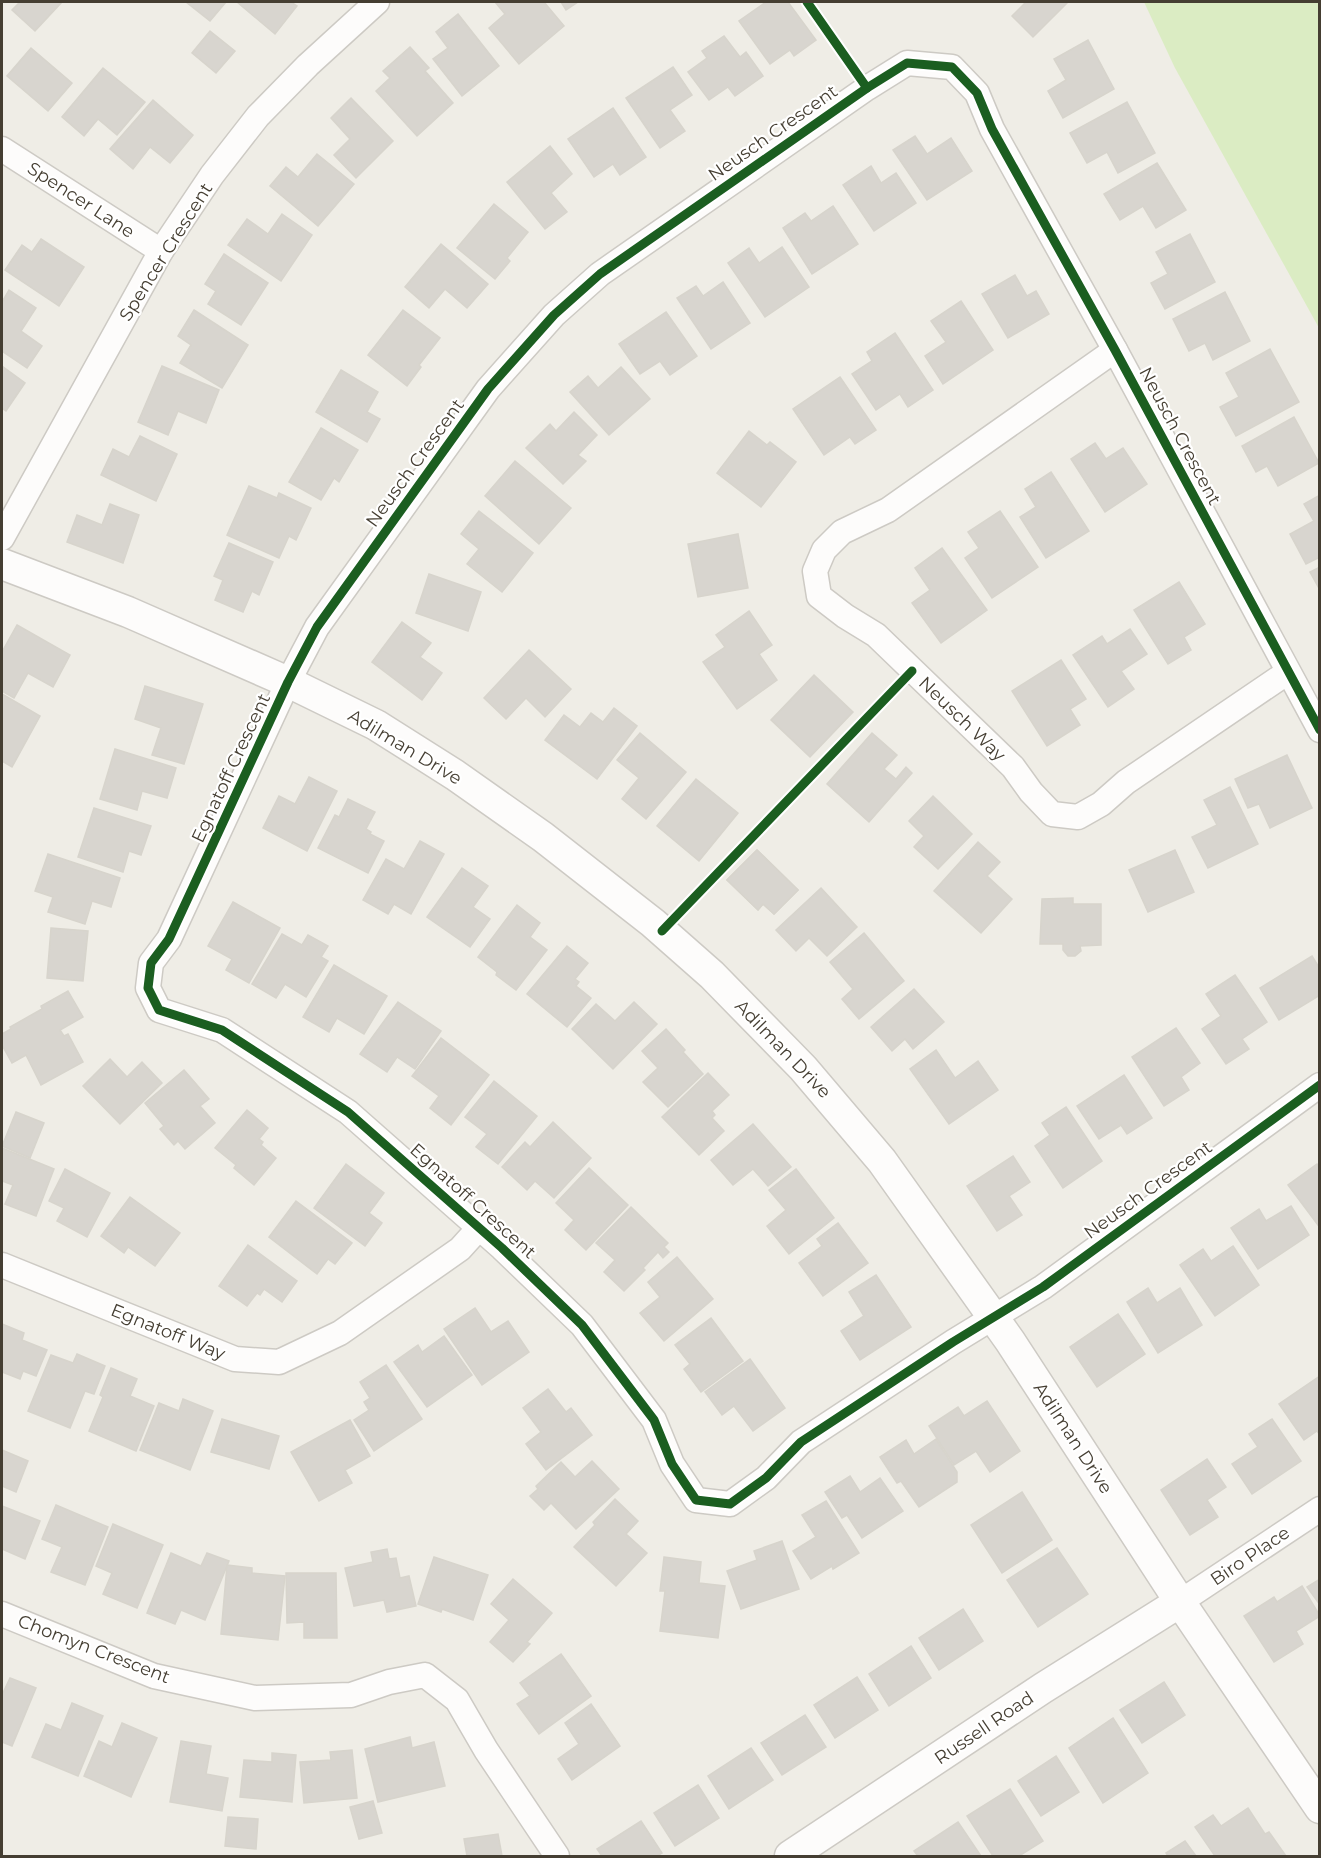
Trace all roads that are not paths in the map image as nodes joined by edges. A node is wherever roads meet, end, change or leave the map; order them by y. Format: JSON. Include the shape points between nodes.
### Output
{"nodes":[{"id":1,"x":377,"y":2,"type":"edge"},
{"id":2,"x":2,"y":149,"type":"edge"},
{"id":3,"x":161,"y":251,"type":"junction"},
{"id":4,"x":1115,"y":350,"type":"junction"},
{"id":5,"x":2,"y":538,"type":"edge"},
{"id":6,"x":2,"y":564,"type":"edge"},
{"id":7,"x":1288,"y":672,"type":"junction"},
{"id":8,"x":288,"y":682,"type":"junction"},
{"id":9,"x":1320,"y":730,"type":"edge"},
{"id":10,"x":1320,"y":1085,"type":"edge"},
{"id":11,"x":479,"y":1228,"type":"junction"},
{"id":12,"x":2,"y":1265,"type":"edge"},
{"id":13,"x":992,"y":1317,"type":"junction"},
{"id":14,"x":1320,"y":1509,"type":"edge"},
{"id":15,"x":1180,"y":1602,"type":"junction"},
{"id":16,"x":2,"y":1614,"type":"edge"},
{"id":17,"x":1320,"y":1808,"type":"edge"},
{"id":18,"x":557,"y":1857,"type":"edge"},
{"id":19,"x":790,"y":1857,"type":"edge"}],
"edges":[{"from":1,"to":3,"type":"street","name":"Spencer Crescent","via":[[258,116]]},
{"from":2,"to":3,"type":"street","name":"Spencer Lane"},
{"from":3,"to":5,"type":"street","name":"Spencer Crescent"},
{"from":4,"to":7,"type":"street","name":"Neusch Crescent"},
{"from":4,"to":7,"type":"street","name":"Neusch Way","via":[[888,510],[842,532],[824,550],[815,571],[819,596],[876,635],[1012,767],[1052,814],[1078,817],[1101,804],[1126,782]]},
{"from":4,"to":8,"type":"street","name":"Neusch Crescent","via":[[992,129],[977,93],[952,67],[907,63],[600,274],[554,315],[475,408],[317,627]]},
{"from":6,"to":8,"type":"street","name":"Adilman Drive","via":[[128,612]]},
{"from":7,"to":9,"type":"street","name":"Neusch Crescent"},
{"from":8,"to":11,"type":"street","name":"Egnatoff Crescent","via":[[169,939],[151,963],[148,988],[159,1010],[222,1030],[348,1112]]},
{"from":8,"to":13,"type":"street","name":"Adilman Drive","via":[[376,725],[455,775],[599,879],[712,975],[844,1114],[882,1161]]},
{"from":10,"to":13,"type":"street","name":"Neusch Crescent","via":[[1043,1287]]},
{"from":11,"to":12,"type":"street","name":"Egnatoff Way","via":[[460,1250],[340,1334],[279,1362],[235,1359]]},
{"from":11,"to":13,"type":"street","name":"Egnatoff Crescent","via":[[582,1325],[654,1420],[672,1464],[696,1500],[730,1504],[766,1478],[801,1442]]},
{"from":13,"to":15,"type":"street","name":"Adilman Drive"},
{"from":14,"to":15,"type":"street","name":"Biro Place"},
{"from":15,"to":17,"type":"street","name":"Adilman Drive"},
{"from":15,"to":19,"type":"street","name":"Russell Road"},
{"from":16,"to":18,"type":"street","name":"Chomyn Crescent","via":[[154,1676],[255,1698],[351,1695],[425,1675],[457,1700]]}]}
